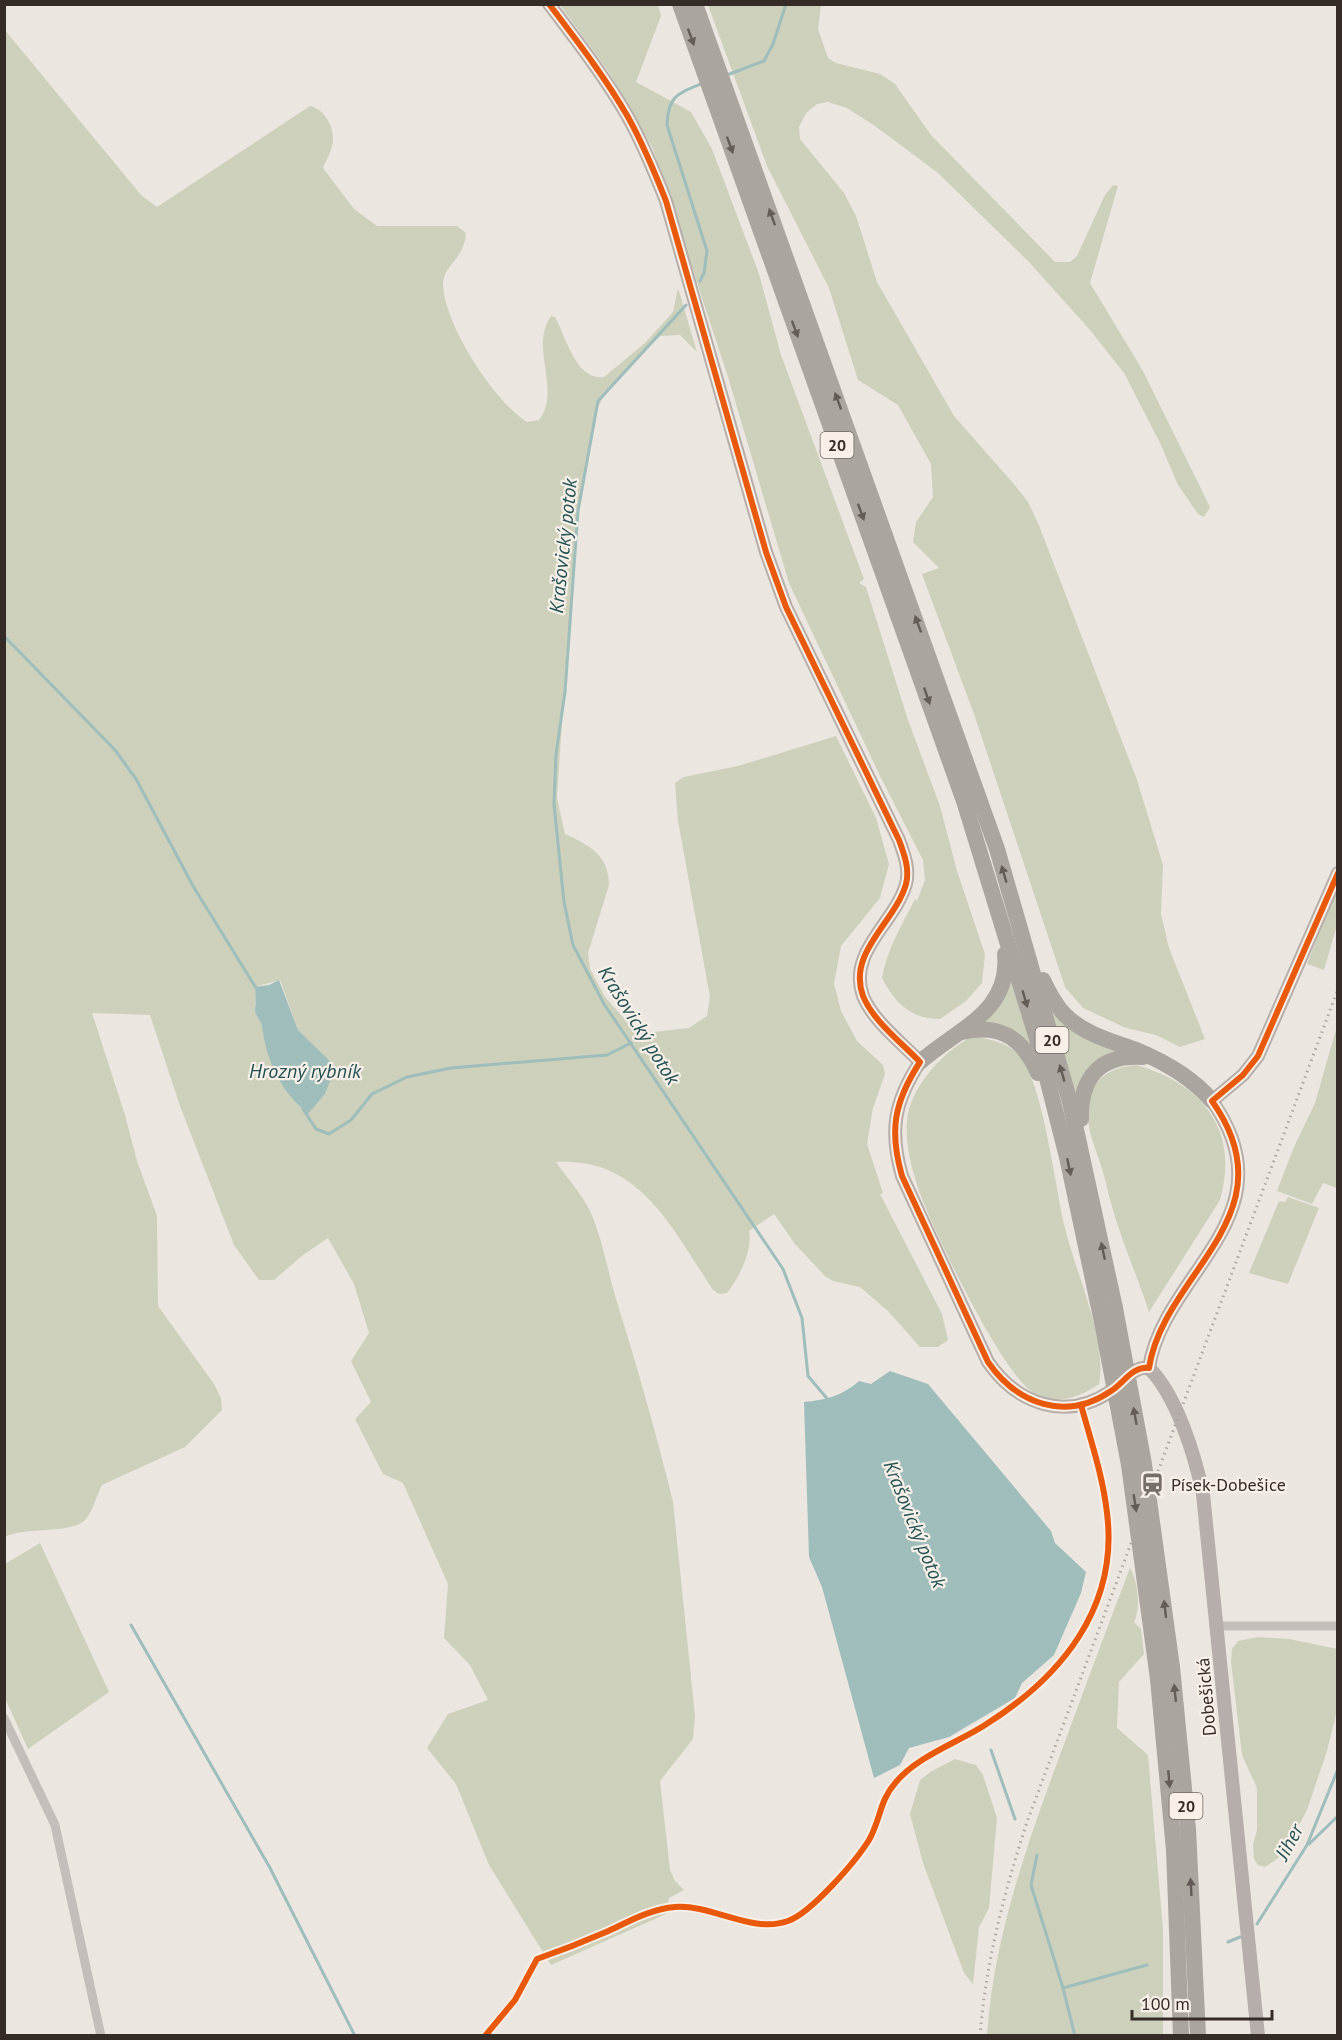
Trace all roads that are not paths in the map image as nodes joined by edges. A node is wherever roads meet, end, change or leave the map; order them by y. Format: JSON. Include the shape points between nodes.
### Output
{"nodes":[{"id":1,"x":549,"y":4,"type":"edge"},
{"id":2,"x":680,"y":4,"type":"edge"},
{"id":3,"x":696,"y":4,"type":"edge"},
{"id":4,"x":710,"y":66,"type":"junction"},
{"id":5,"x":717,"y":87,"type":"junction"},
{"id":6,"x":1338,"y":873,"type":"edge"},
{"id":7,"x":1002,"y":923,"type":"junction"},
{"id":8,"x":1021,"y":930,"type":"junction"},
{"id":9,"x":961,"y":1032,"type":"junction"},
{"id":10,"x":1158,"y":1060,"type":"junction"},
{"id":11,"x":920,"y":1062,"type":"junction"},
{"id":12,"x":1212,"y":1101,"type":"junction"},
{"id":13,"x":1054,"y":1111,"type":"junction"},
{"id":14,"x":1081,"y":1150,"type":"junction"},
{"id":15,"x":1149,"y":1368,"type":"junction"},
{"id":16,"x":1081,"y":1405,"type":"junction"},
{"id":17,"x":1218,"y":1626,"type":"junction"},
{"id":18,"x":1338,"y":1626,"type":"edge"},
{"id":19,"x":4,"y":1718,"type":"edge"},
{"id":20,"x":1186,"y":1955,"type":"junction"},
{"id":21,"x":101,"y":2036,"type":"edge"},
{"id":22,"x":485,"y":2036,"type":"edge"},
{"id":23,"x":1182,"y":2036,"type":"edge"},
{"id":24,"x":1197,"y":2036,"type":"edge"},
{"id":25,"x":1258,"y":2036,"type":"edge"}],
"edges":[{"from":1,"to":11,"type":"street","via":[[606,82],[654,171],[666,201],[766,552],[786,607],[891,822],[907,863],[906,883],[898,903],[869,946],[860,981],[872,1012]]},
{"from":2,"to":4,"type":"highway","number":"20","one_way":true},
{"from":3,"to":4,"type":"highway","number":"20"},
{"from":4,"to":5,"type":"highway","number":"20"},
{"from":5,"to":7,"type":"highway","number":"20","one_way":true},
{"from":8,"to":5,"type":"highway","number":"20","one_way":true,"via":[[938,679]]},
{"from":6,"to":12,"type":"street","via":[[1258,1056],[1243,1075]]},
{"from":7,"to":9,"type":"highway","via":[[1007,970],[1003,987],[984,1012]]},
{"from":7,"to":13,"type":"highway","number":"20","one_way":true},
{"from":8,"to":10,"type":"highway","via":[[1050,996],[1063,1014],[1094,1034]]},
{"from":14,"to":8,"type":"highway","number":"20","one_way":true},
{"from":9,"to":11,"type":"highway"},
{"from":9,"to":13,"type":"highway","via":[[988,1028],[1016,1039],[1030,1056]]},
{"from":10,"to":12,"type":"highway","via":[[1189,1078]]},
{"from":10,"to":14,"type":"highway","via":[[1116,1059],[1092,1075],[1080,1101]]},
{"from":11,"to":16,"type":"street","via":[[899,1103],[895,1150],[906,1185],[978,1342],[999,1378],[1015,1392],[1045,1406]]},
{"from":12,"to":15,"type":"street","via":[[1234,1149],[1237,1172],[1232,1207],[1209,1254],[1156,1335]]},
{"from":13,"to":20,"type":"highway","number":"20","one_way":true,"bridge":true,"via":[[1102,1322],[1129,1465],[1158,1679]]},
{"from":20,"to":14,"type":"highway","number":"20","one_way":true,"bridge":true,"via":[[1187,1818],[1172,1667],[1146,1476]]},
{"from":15,"to":16,"type":"street","via":[[1136,1369],[1113,1390]]},
{"from":15,"to":17,"type":"street","name":"Dobešická","via":[[1167,1394],[1198,1469]]},
{"from":16,"to":22,"type":"street","via":[[1102,1481],[1107,1514],[1107,1567],[1100,1594],[1085,1624],[1048,1678],[995,1718],[898,1779],[884,1796],[868,1841],[815,1904],[800,1916],[766,1924],[694,1908],[655,1910],[537,1959],[515,2000]]},
{"from":17,"to":18,"type":"street"},
{"from":17,"to":25,"type":"street","name":"Dobešická"},
{"from":19,"to":21,"type":"street","via":[[55,1825]]},
{"from":20,"to":23,"type":"highway","number":"20"},
{"from":20,"to":24,"type":"highway","number":"20"}]}
